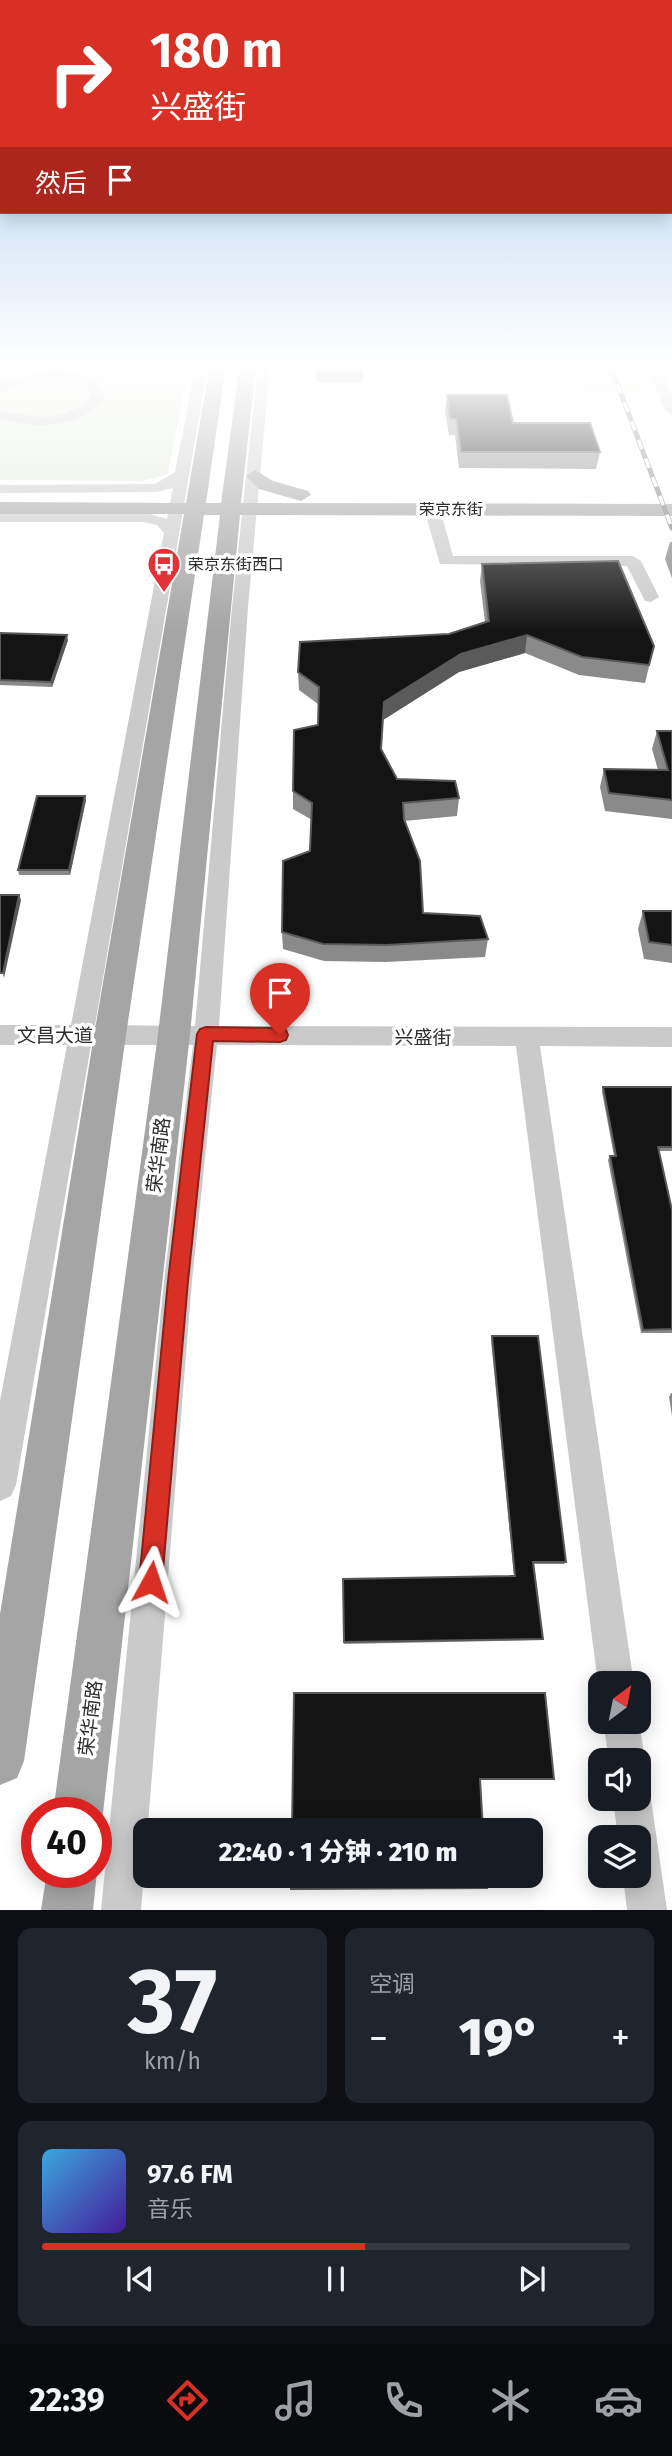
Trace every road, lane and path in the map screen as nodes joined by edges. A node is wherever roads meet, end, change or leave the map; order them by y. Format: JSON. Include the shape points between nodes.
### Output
{"nodes":[{"id":1,"x":186,"y":454,"type":"edge"},
{"id":2,"x":198,"y":454,"type":"edge"},
{"id":3,"x":245,"y":454,"type":"edge"},
{"id":4,"x":250,"y":454,"type":"edge"},
{"id":5,"x":182,"y":474,"type":"junction"},
{"id":6,"x":0,"y":489,"type":"edge"},
{"id":7,"x":672,"y":496,"type":"edge"},
{"id":8,"x":244,"y":497,"type":"junction"},
{"id":9,"x":0,"y":498,"type":"edge"},
{"id":10,"x":186,"y":502,"type":"junction"},
{"id":11,"x":298,"y":503,"type":"junction"},
{"id":12,"x":0,"y":508,"type":"edge"},
{"id":13,"x":432,"y":509,"type":"junction"},
{"id":14,"x":672,"y":510,"type":"edge"},
{"id":15,"x":0,"y":517,"type":"edge"},
{"id":16,"x":171,"y":532,"type":"junction"},
{"id":17,"x":247,"y":536,"type":"junction"},
{"id":18,"x":651,"y":597,"type":"dead end"},
{"id":19,"x":240,"y":607,"type":"junction"},
{"id":20,"x":215,"y":636,"type":"junction"},
{"id":21,"x":144,"y":820,"type":"junction"},
{"id":22,"x":112,"y":864,"type":"junction"},
{"id":23,"x":190,"y":1034,"type":"junction"},
{"id":24,"x":0,"y":1035,"type":"edge"},
{"id":25,"x":96,"y":1035,"type":"junction"},
{"id":26,"x":527,"y":1037,"type":"junction"},
{"id":27,"x":672,"y":1037,"type":"edge"},
{"id":28,"x":178,"y":1281,"type":"junction"},
{"id":29,"x":130,"y":1377,"type":"junction"},
{"id":30,"x":0,"y":1485,"type":"edge"},
{"id":31,"x":614,"y":1671,"type":"edge"},
{"id":32,"x":0,"y":1761,"type":"edge"},
{"id":33,"x":80,"y":1797,"type":"edge"},
{"id":34,"x":70,"y":1888,"type":"edge"},
{"id":35,"x":644,"y":1888,"type":"edge"},
{"id":36,"x":67,"y":1910,"type":"edge"},
{"id":37,"x":121,"y":1910,"type":"edge"},
{"id":38,"x":647,"y":1910,"type":"edge"}],
"edges":[{"from":1,"to":5,"type":"street"},
{"from":2,"to":10,"type":"main road"},
{"from":3,"to":8,"type":"main road","name":"荣华南路"},
{"from":4,"to":8,"type":"street"},
{"from":5,"to":6,"type":"street","via":[[156,488]]},
{"from":5,"to":10,"type":"street"},
{"from":7,"to":11,"type":"main road","name":"荣京东街"},
{"from":8,"to":10,"type":"main road","name":"荣京东街"},
{"from":8,"to":11,"type":"main road","name":"荣京东街"},
{"from":8,"to":11,"type":"main road","via":[[266,485]]},
{"from":8,"to":17,"type":"street"},
{"from":8,"to":20,"type":"main road","name":"荣华南路"},
{"from":9,"to":10,"type":"main road"},
{"from":10,"to":12,"type":"main road"},
{"from":10,"to":16,"type":"street"},
{"from":10,"to":21,"type":"main road"},
{"from":11,"to":13,"type":"main road","name":"荣京东街"},
{"from":11,"to":17,"type":"main road","via":[[261,521]]},
{"from":13,"to":14,"type":"main road","name":"荣京东街"},
{"from":13,"to":18,"type":"street","via":[[446,561],[633,561]]},
{"from":15,"to":16,"type":"street","via":[[143,517],[162,522]]},
{"from":16,"to":22,"type":"street"},
{"from":17,"to":19,"type":"street"},
{"from":19,"to":20,"type":"street"},
{"from":19,"to":23,"type":"street"},
{"from":20,"to":23,"type":"main road","name":"荣华南路"},
{"from":21,"to":22,"type":"street"},
{"from":21,"to":25,"type":"main road"},
{"from":22,"to":25,"type":"street"},
{"from":23,"to":25,"type":"street","name":"兴盛街"},
{"from":23,"to":26,"type":"street","name":"兴盛街"},
{"from":23,"to":28,"type":"street"},
{"from":23,"to":29,"type":"main road","name":"荣华南路"},
{"from":24,"to":25,"type":"street","name":"文昌大道"},
{"from":25,"to":30,"type":"street"},
{"from":25,"to":32,"type":"main road"},
{"from":26,"to":27,"type":"street","name":"兴盛街"},
{"from":26,"to":31,"type":"street"},
{"from":28,"to":29,"type":"street"},
{"from":28,"to":37,"type":"street"},
{"from":29,"to":33,"type":"main road","name":"荣华南路"},
{"from":34,"to":36,"type":"main road"},
{"from":35,"to":38,"type":"street"}]}
